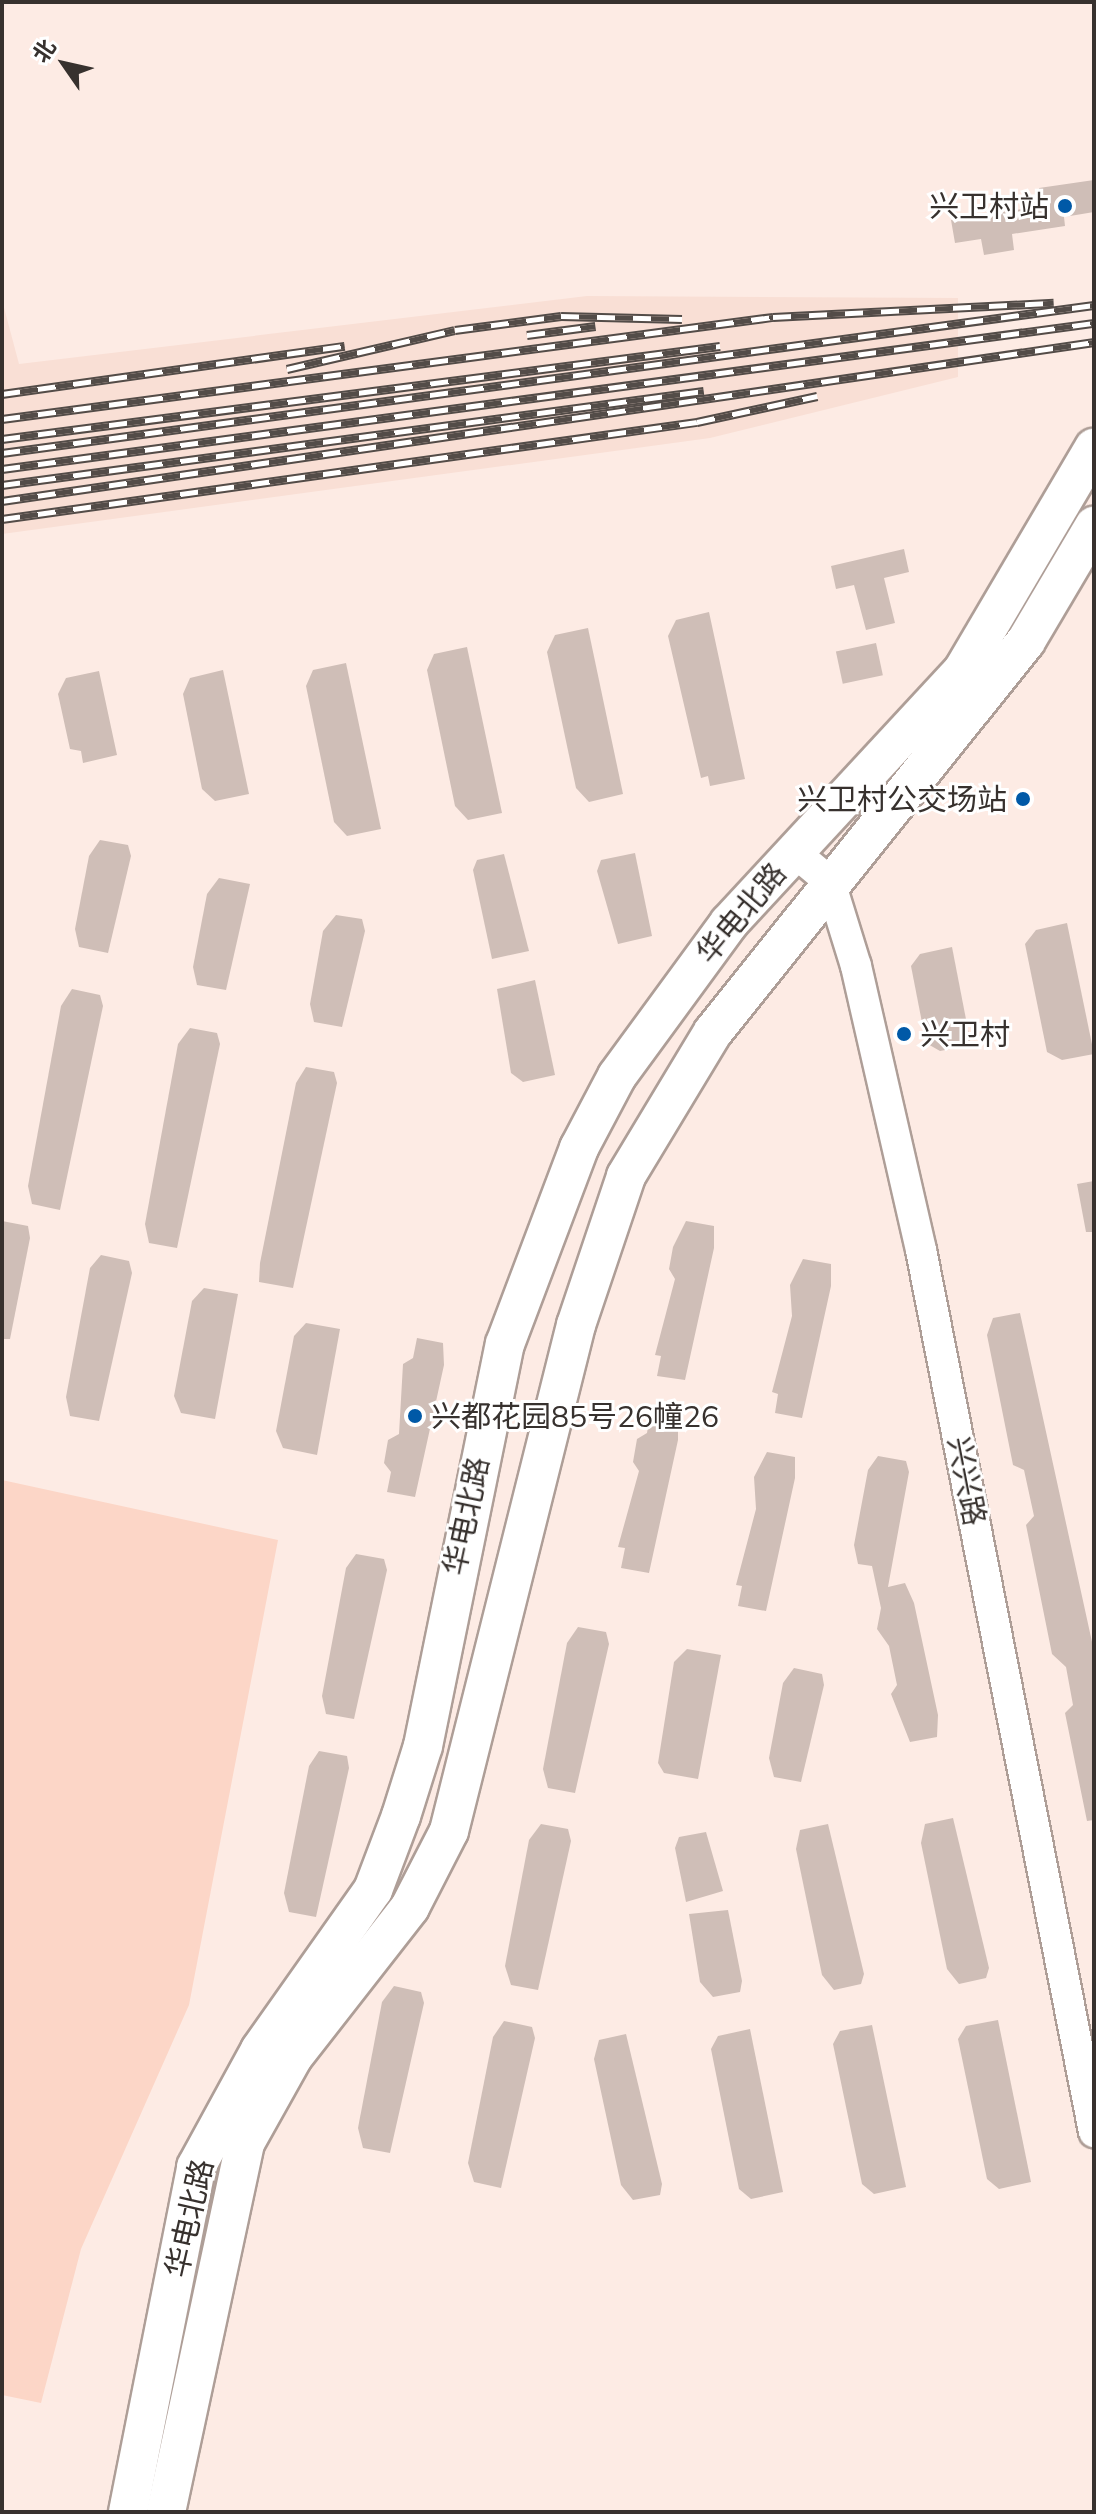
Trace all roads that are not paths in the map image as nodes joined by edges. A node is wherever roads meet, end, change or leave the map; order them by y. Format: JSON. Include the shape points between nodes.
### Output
{"nodes":[{"id":1,"x":1094,"y":448,"type":"edge"},
{"id":2,"x":1094,"y":526,"type":"edge"},
{"id":3,"x":793,"y":851,"type":"junction"},
{"id":4,"x":830,"y":882,"type":"junction"},
{"id":5,"x":1094,"y":2132,"type":"edge"},
{"id":6,"x":128,"y":2512,"type":"edge"},
{"id":7,"x":166,"y":2512,"type":"edge"}],
"edges":[{"from":1,"to":3,"type":"main road","name":"华电北路","via":[[963,670]]},
{"from":2,"to":4,"type":"main road","name":"华电北路","via":[[1026,641]]},
{"from":3,"to":4,"type":"street"},
{"from":3,"to":6,"type":"main road","name":"华电北路","via":[[680,986],[617,1076],[538,1245],[505,1344],[459,1542],[423,1746],[401,1816],[373,1890],[260,2050],[196,2167]]},
{"from":4,"to":5,"type":"street","name":"兴兴路","via":[[921,1250]]},
{"from":4,"to":7,"type":"main road","name":"华电北路","via":[[713,1032],[626,1176],[605,1226],[449,1831],[410,1907],[293,2057],[245,2143]]}]}
